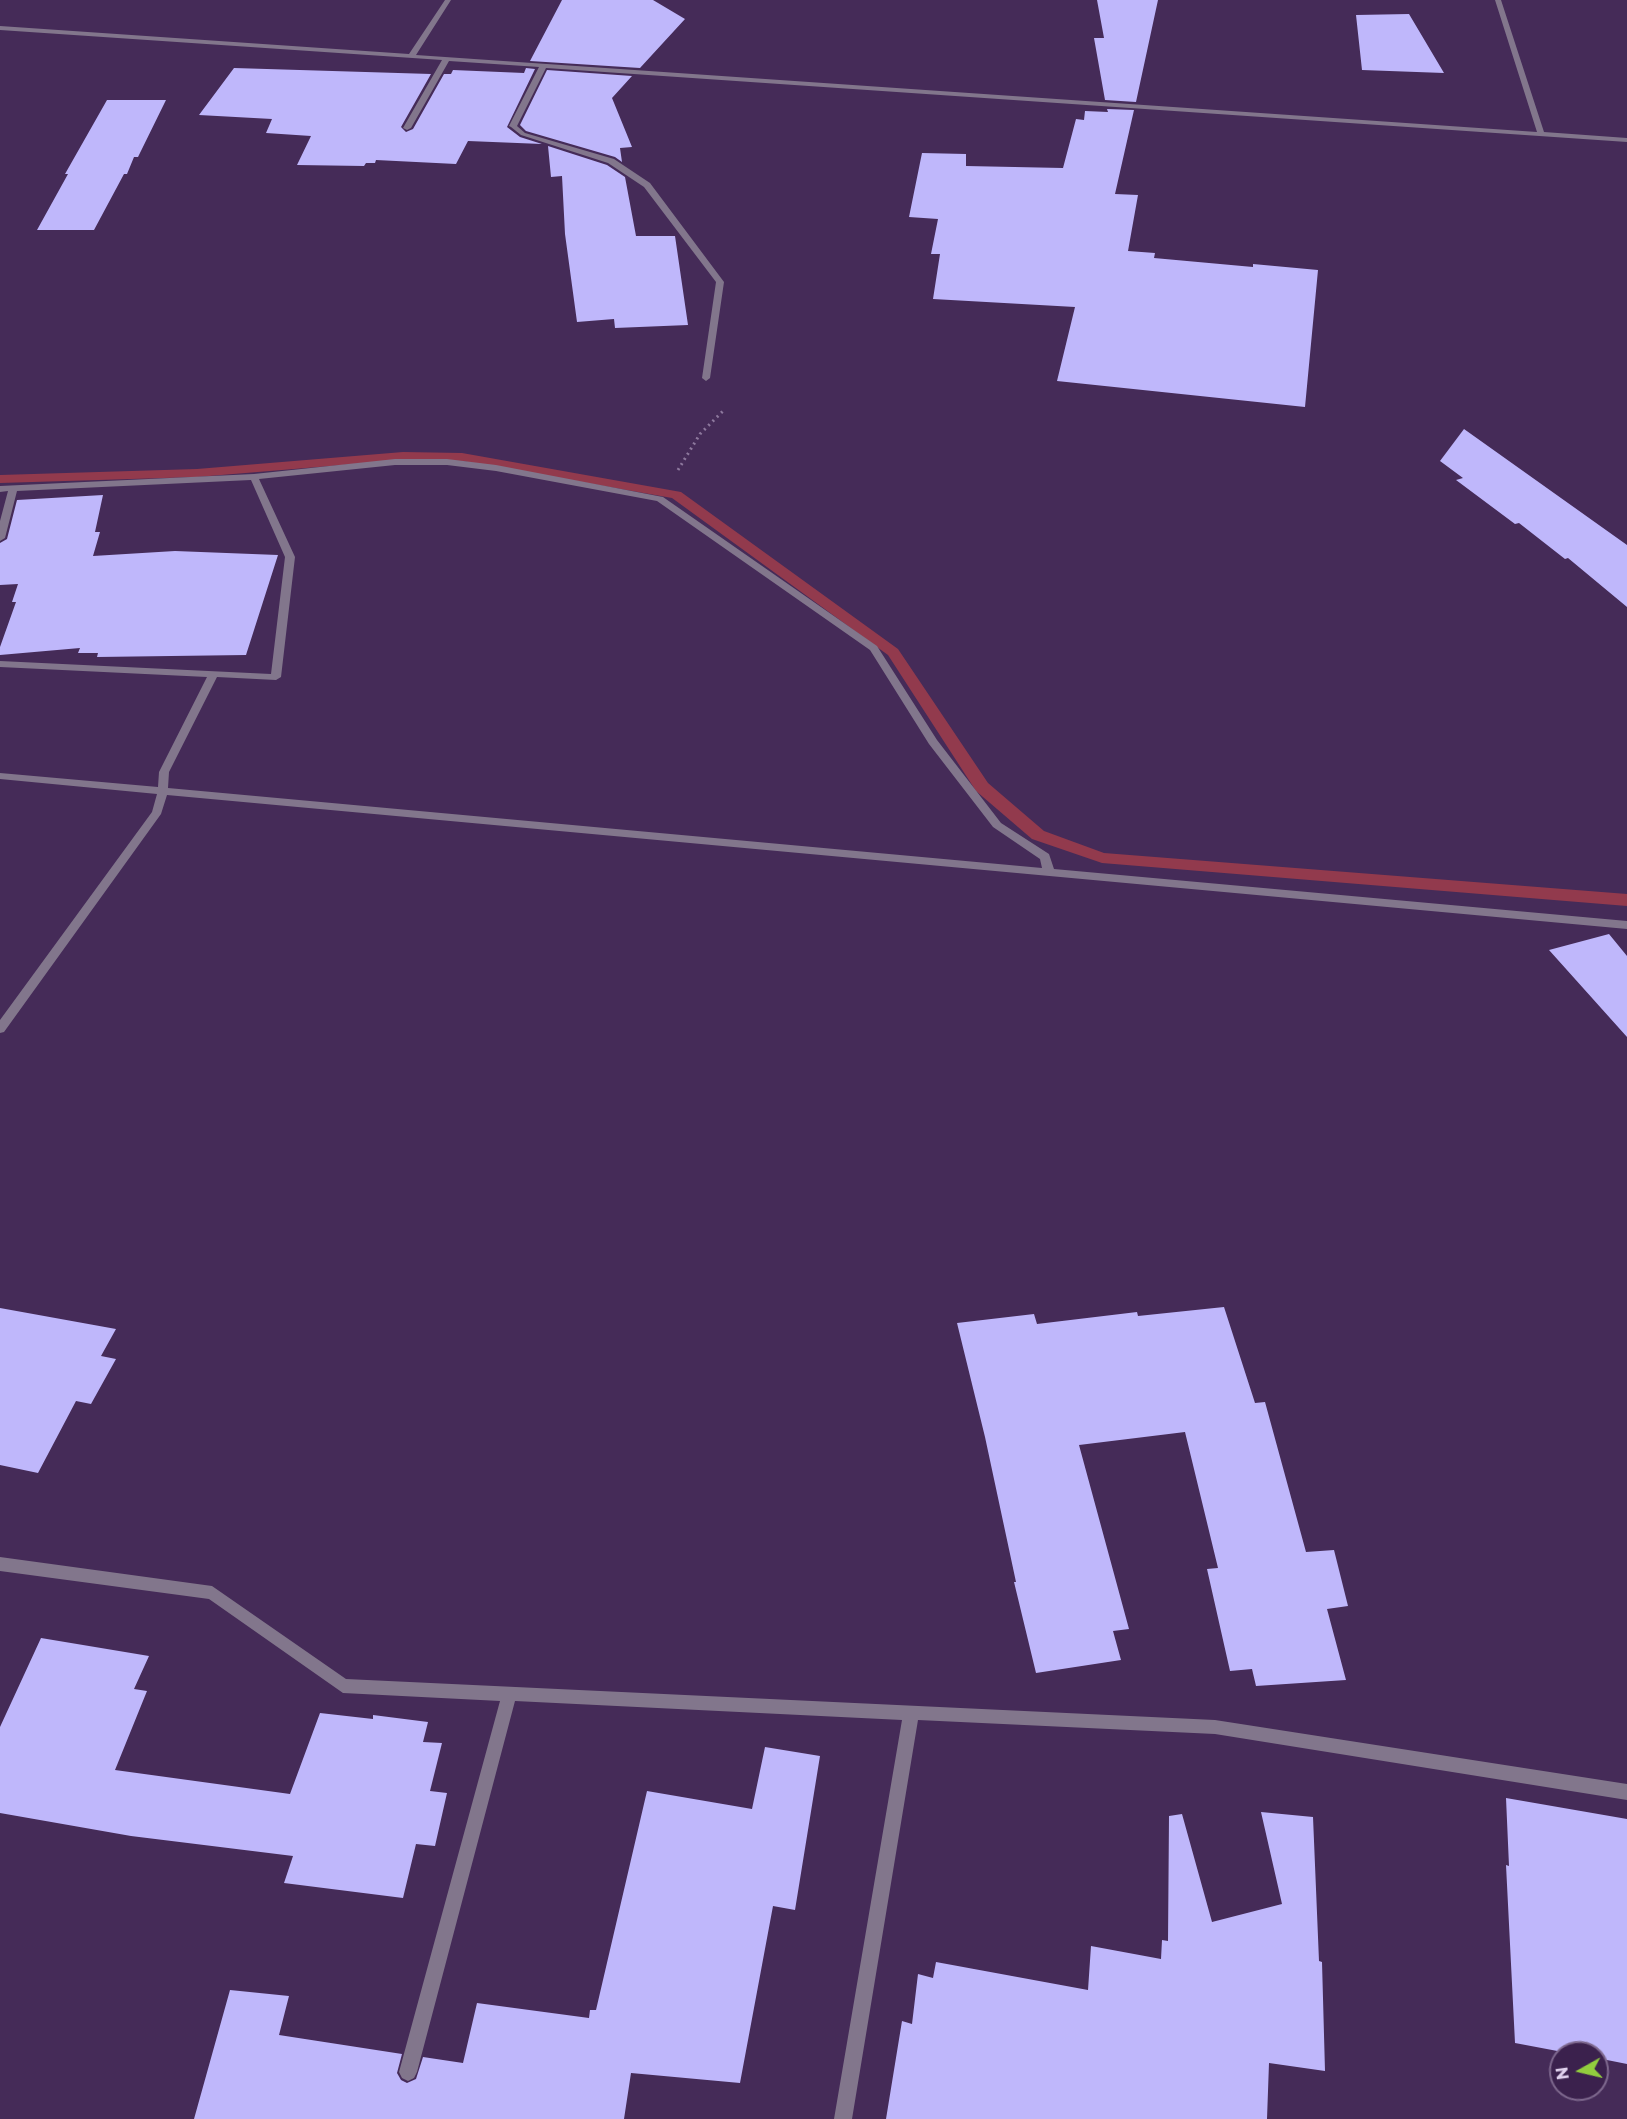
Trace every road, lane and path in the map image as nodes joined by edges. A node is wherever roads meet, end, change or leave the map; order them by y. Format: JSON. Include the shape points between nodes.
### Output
{"nodes":[{"id":1,"x":448,"y":0,"type":"edge"},
{"id":2,"x":1498,"y":0,"type":"edge"},
{"id":3,"x":0,"y":28,"type":"edge"},
{"id":4,"x":412,"y":55,"type":"junction"},
{"id":5,"x":447,"y":58,"type":"junction"},
{"id":6,"x":544,"y":64,"type":"junction"},
{"id":7,"x":407,"y":128,"type":"dead end"},
{"id":8,"x":1541,"y":134,"type":"junction"},
{"id":9,"x":1627,"y":140,"type":"edge"},
{"id":10,"x":706,"y":378,"type":"joint"},
{"id":11,"x":254,"y":477,"type":"junction"},
{"id":12,"x":0,"y":489,"type":"edge"},
{"id":13,"x":13,"y":489,"type":"junction"},
{"id":14,"x":660,"y":499,"type":"junction"},
{"id":15,"x":0,"y":538,"type":"edge"},
{"id":16,"x":0,"y":663,"type":"edge"},
{"id":17,"x":213,"y":675,"type":"junction"},
{"id":18,"x":0,"y":776,"type":"edge"},
{"id":19,"x":163,"y":790,"type":"junction"},
{"id":20,"x":1049,"y":872,"type":"junction"},
{"id":21,"x":1627,"y":925,"type":"edge"},
{"id":22,"x":0,"y":1029,"type":"edge"},
{"id":23,"x":0,"y":1564,"type":"edge"},
{"id":24,"x":509,"y":1694,"type":"junction"},
{"id":25,"x":911,"y":1714,"type":"junction"},
{"id":26,"x":1627,"y":1792,"type":"edge"},
{"id":27,"x":408,"y":2072,"type":"dead end"},
{"id":28,"x":843,"y":2119,"type":"edge"}],
"edges":[{"from":1,"to":4,"type":"street"},
{"from":2,"to":8,"type":"street"},
{"from":3,"to":4,"type":"street"},
{"from":4,"to":5,"type":"street"},
{"from":5,"to":6,"type":"street"},
{"from":5,"to":7,"type":"street"},
{"from":6,"to":8,"type":"street"},
{"from":6,"to":10,"type":"street","via":[[513,126],[523,134],[611,161],[647,185],[720,282]]},
{"from":8,"to":9,"type":"street"},
{"from":10,"to":14,"type":"path","via":[[737,396],[700,434]]},
{"from":11,"to":13,"type":"street"},
{"from":11,"to":14,"type":"street","via":[[395,462],[447,462]]},
{"from":11,"to":17,"type":"street","via":[[290,557],[276,677]]},
{"from":12,"to":13,"type":"street"},
{"from":13,"to":15,"type":"street"},
{"from":14,"to":20,"type":"street","via":[[874,648],[933,742],[997,825],[1045,856]]},
{"from":16,"to":17,"type":"street"},
{"from":17,"to":19,"type":"street","via":[[164,772]]},
{"from":18,"to":19,"type":"street"},
{"from":19,"to":20,"type":"street"},
{"from":19,"to":22,"type":"street","via":[[157,812]]},
{"from":20,"to":21,"type":"street"},
{"from":23,"to":24,"type":"street","via":[[212,1593],[343,1686]]},
{"from":24,"to":25,"type":"street"},
{"from":24,"to":27,"type":"street"},
{"from":25,"to":26,"type":"street","via":[[1215,1727]]},
{"from":25,"to":28,"type":"street"}]}
